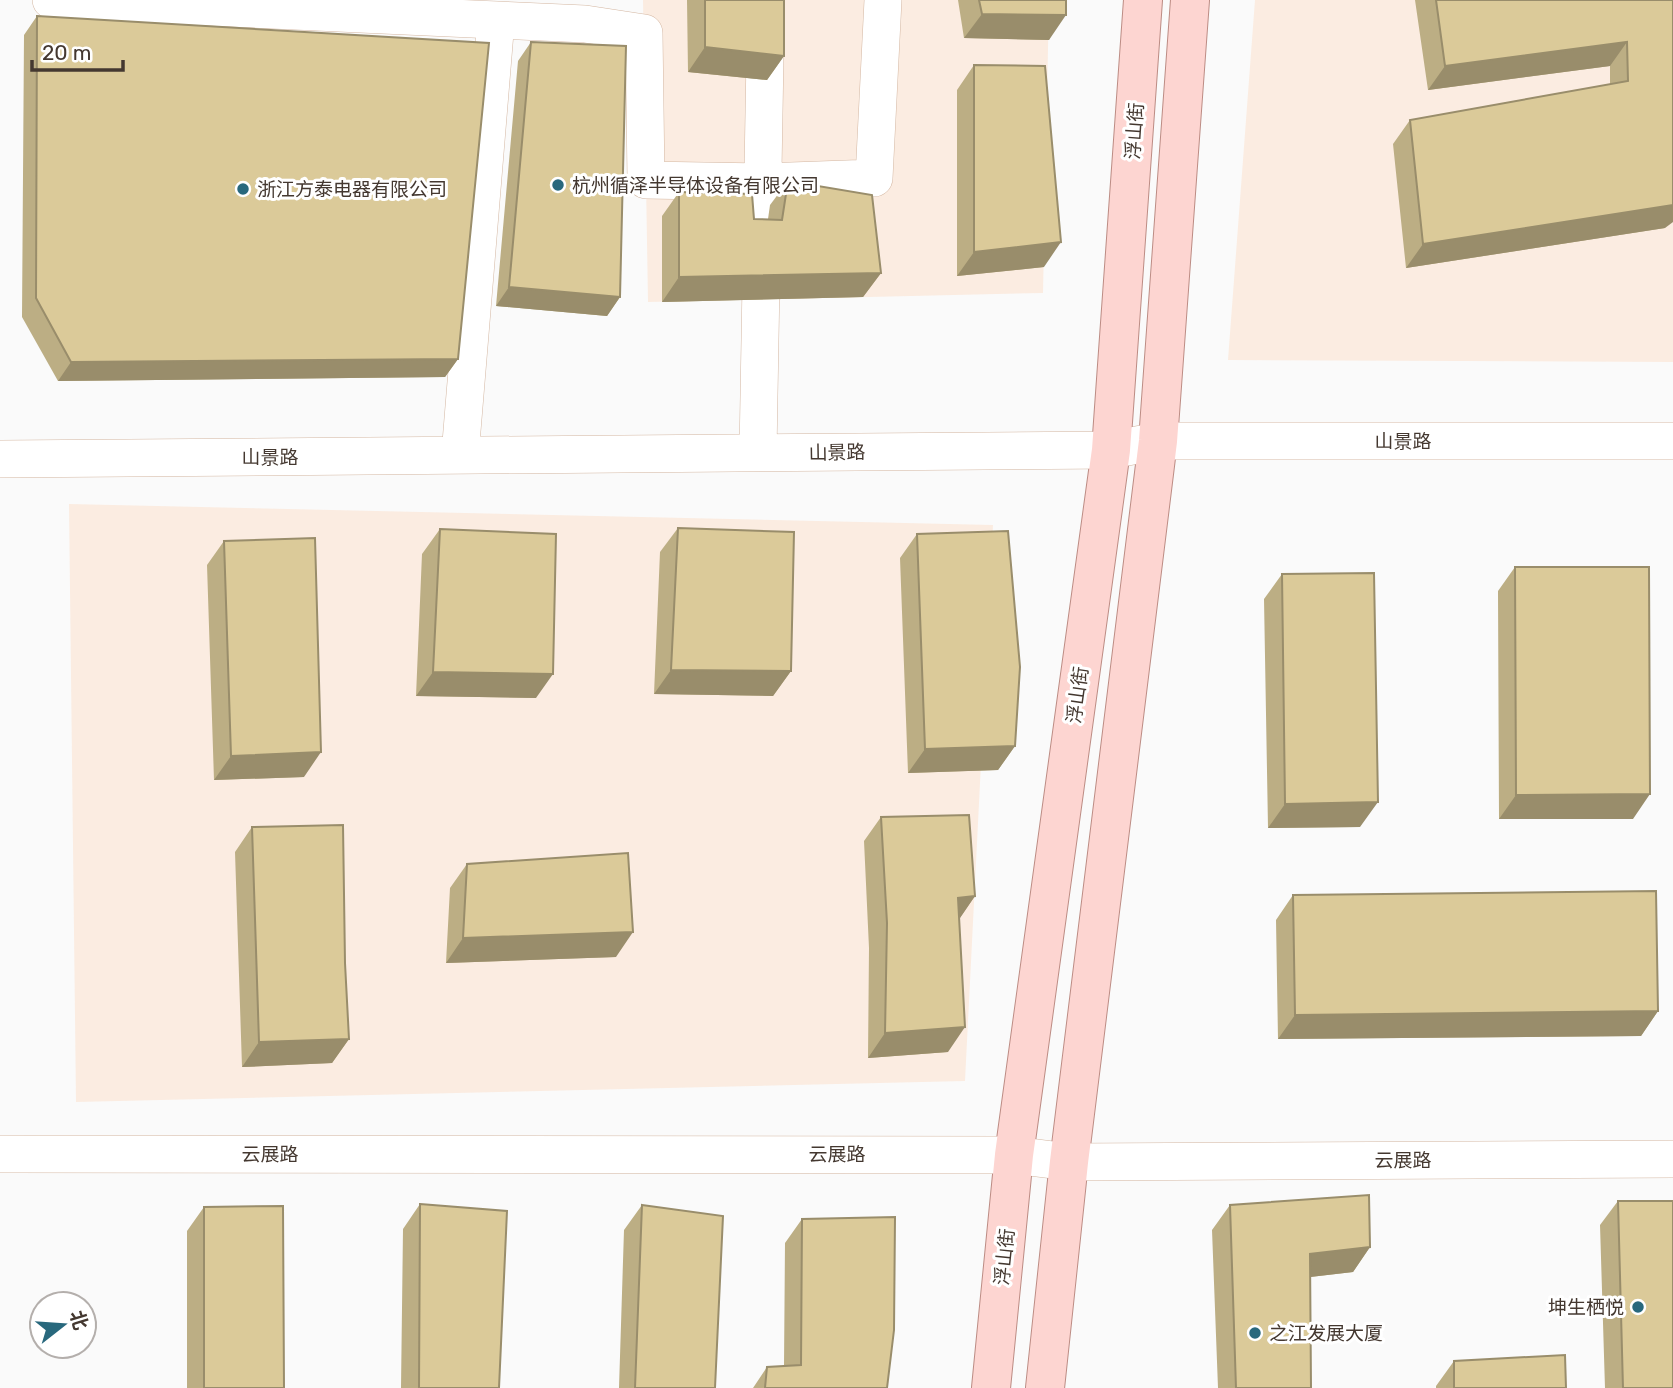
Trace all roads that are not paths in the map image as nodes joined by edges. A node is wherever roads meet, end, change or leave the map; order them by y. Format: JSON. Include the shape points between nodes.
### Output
{"nodes":[{"id":1,"x":51,"y":0,"type":"edge"},
{"id":2,"x":766,"y":0,"type":"edge"},
{"id":3,"x":883,"y":0,"type":"edge"},
{"id":4,"x":1143,"y":0,"type":"edge"},
{"id":5,"x":1190,"y":0,"type":"edge"},
{"id":6,"x":406,"y":8,"type":"edge"},
{"id":7,"x":586,"y":12,"type":"edge"},
{"id":8,"x":496,"y":20,"type":"junction"},
{"id":9,"x":763,"y":182,"type":"junction"},
{"id":10,"x":1158,"y":441,"type":"junction"},
{"id":11,"x":1673,"y":441,"type":"edge"},
{"id":12,"x":1111,"y":450,"type":"junction"},
{"id":13,"x":758,"y":453,"type":"junction"},
{"id":14,"x":460,"y":456,"type":"junction"},
{"id":15,"x":0,"y":459,"type":"edge"},
{"id":16,"x":0,"y":1154,"type":"edge"},
{"id":17,"x":1014,"y":1155,"type":"junction"},
{"id":18,"x":1673,"y":1159,"type":"edge"},
{"id":19,"x":1069,"y":1162,"type":"junction"},
{"id":20,"x":991,"y":1388,"type":"edge"},
{"id":21,"x":1045,"y":1388,"type":"edge"}],
"edges":[{"from":1,"to":6,"type":"street"},
{"from":2,"to":9,"type":"street"},
{"from":3,"to":9,"type":"street","via":[[874,178]]},
{"from":4,"to":12,"type":"main road","name":"浮山街"},
{"from":5,"to":10,"type":"main road"},
{"from":6,"to":8,"type":"street"},
{"from":7,"to":8,"type":"street"},
{"from":7,"to":9,"type":"street","via":[[644,33],[646,180]]},
{"from":8,"to":14,"type":"street"},
{"from":9,"to":13,"type":"street"},
{"from":10,"to":11,"type":"street","name":"山景路"},
{"from":10,"to":12,"type":"street","name":"山景路"},
{"from":10,"to":19,"type":"main road"},
{"from":12,"to":13,"type":"street","name":"山景路"},
{"from":12,"to":17,"type":"main road","name":"浮山街"},
{"from":13,"to":14,"type":"street","name":"山景路"},
{"from":14,"to":15,"type":"street","name":"山景路"},
{"from":16,"to":17,"type":"street","name":"云展路"},
{"from":17,"to":19,"type":"street","name":"云展路"},
{"from":17,"to":20,"type":"main road","name":"浮山街"},
{"from":18,"to":19,"type":"street","name":"云展路"},
{"from":19,"to":21,"type":"main road"}]}
